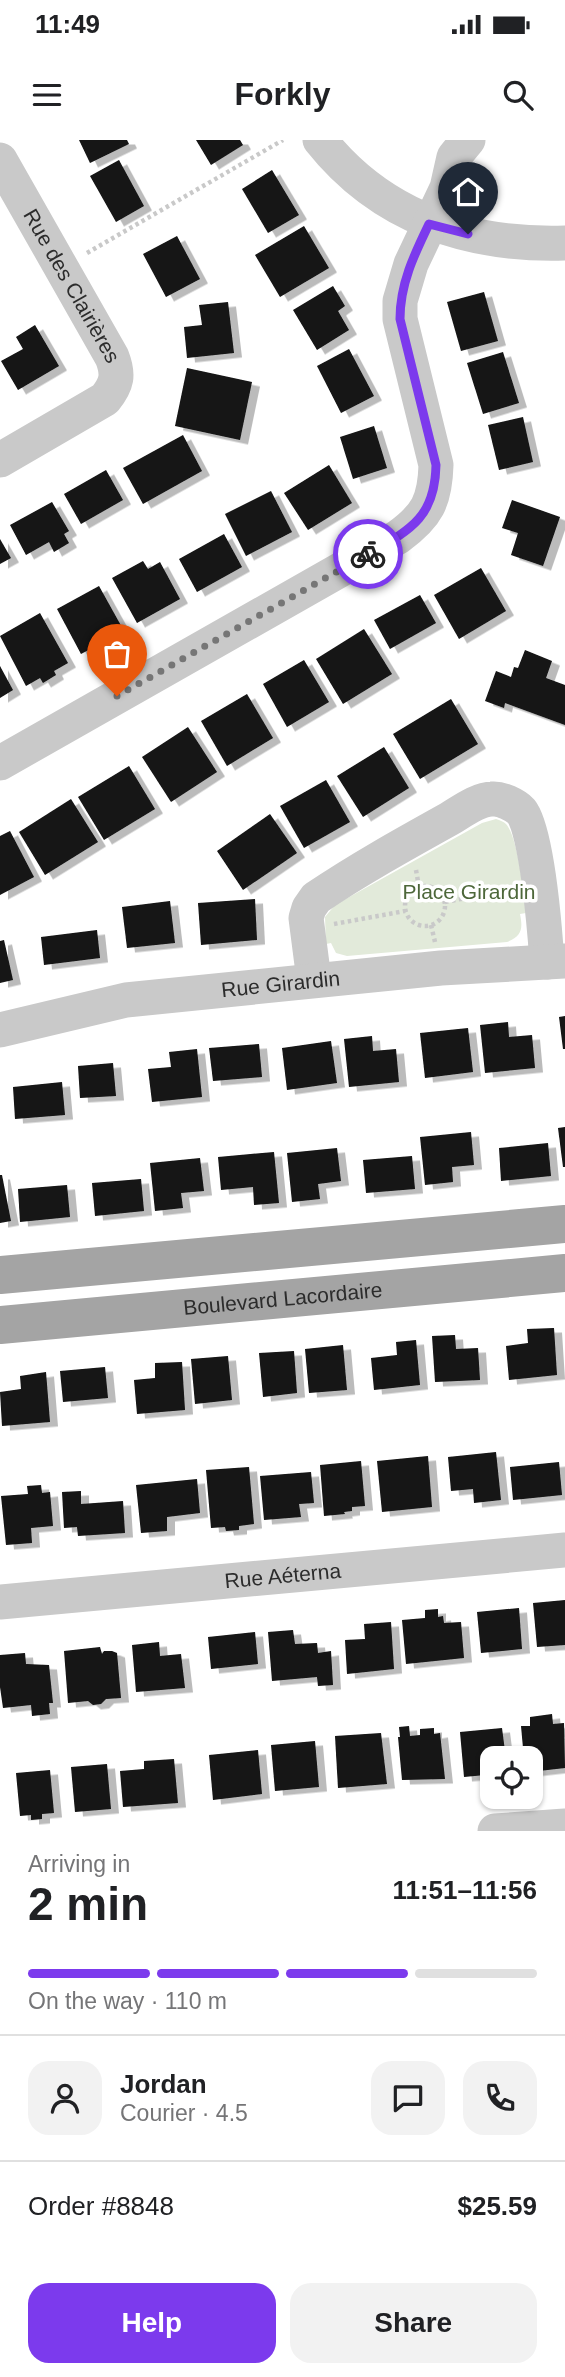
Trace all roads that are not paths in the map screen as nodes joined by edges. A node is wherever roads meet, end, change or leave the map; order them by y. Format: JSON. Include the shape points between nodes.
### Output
{"nodes":[{"id":1,"x":320,"y":140,"type":"edge"},
{"id":2,"x":468,"y":140,"type":"edge"},
{"id":3,"x":0,"y":160,"type":"edge"},
{"id":4,"x":429,"y":224,"type":"junction"},
{"id":5,"x":565,"y":243,"type":"edge"},
{"id":6,"x":0,"y":460,"type":"edge"},
{"id":7,"x":0,"y":763,"type":"edge"},
{"id":8,"x":556,"y":962,"type":"edge"},
{"id":9,"x":314,"y":980,"type":"junction"},
{"id":10,"x":0,"y":1030,"type":"edge"},
{"id":11,"x":565,"y":1224,"type":"edge"},
{"id":12,"x":565,"y":1273,"type":"edge"},
{"id":13,"x":0,"y":1275,"type":"edge"},
{"id":14,"x":0,"y":1325,"type":"edge"},
{"id":15,"x":565,"y":1550,"type":"edge"},
{"id":16,"x":0,"y":1602,"type":"edge"},
{"id":17,"x":565,"y":1826,"type":"edge"},
{"id":18,"x":495,"y":1831,"type":"edge"}],
"edges":[{"from":1,"to":4,"type":"street","via":[[358,180]]},
{"from":2,"to":4,"type":"street","via":[[454,157],[447,188]]},
{"from":3,"to":6,"type":"street","name":"Rue des Clairières","via":[[117,370],[116,386],[106,399]]},
{"from":4,"to":5,"type":"street","via":[[516,243]]},
{"from":4,"to":7,"type":"street","via":[[400,300],[400,319],[436,465],[429,507],[416,524]]},
{"from":8,"to":9,"type":"street","name":"Rue Girardin"},
{"from":8,"to":9,"type":"street","via":[[528,825],[520,811],[492,798],[316,898],[306,918]]},
{"from":9,"to":10,"type":"street","name":"Rue Girardin","via":[[126,1000]]},
{"from":11,"to":13,"type":"main road"},
{"from":12,"to":14,"type":"main road","name":"Boulevard Lacordaire"},
{"from":15,"to":16,"type":"street","name":"Rue Aéterna"},
{"from":17,"to":18,"type":"street"}]}
